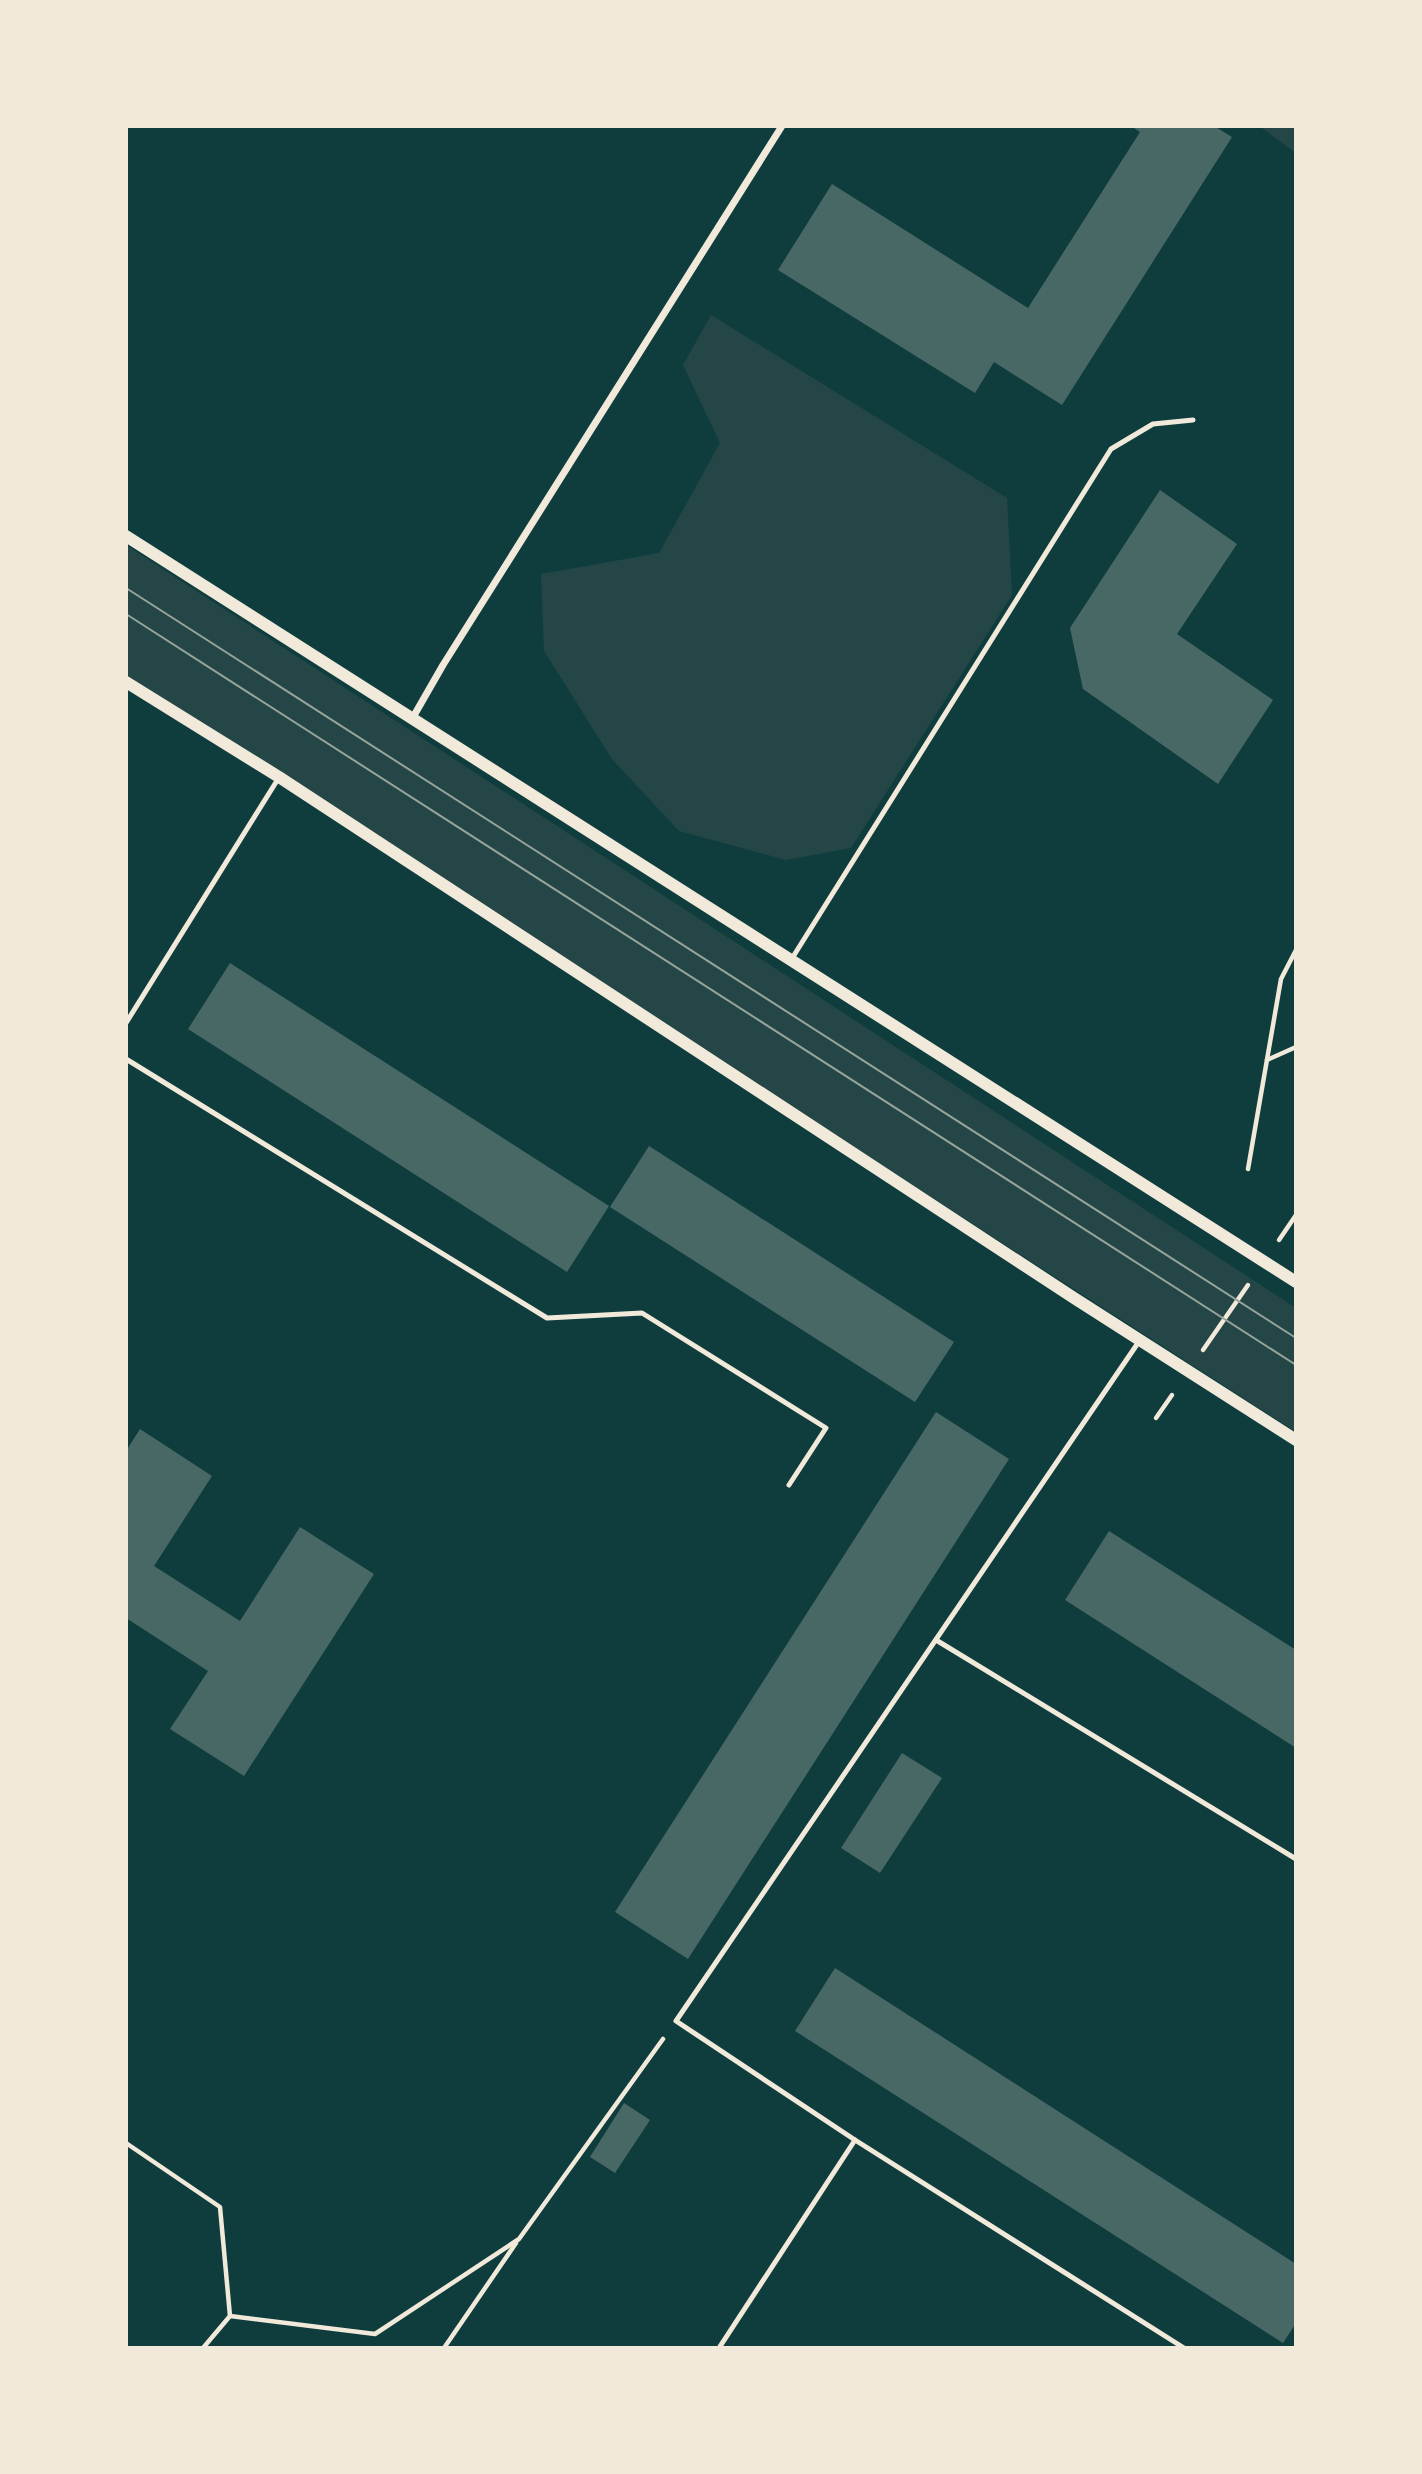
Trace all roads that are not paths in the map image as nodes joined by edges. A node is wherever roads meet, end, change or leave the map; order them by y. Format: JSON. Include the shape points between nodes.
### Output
{"nodes":[{"id":1,"x":782,"y":126,"type":"edge"},
{"id":2,"x":1193,"y":420,"type":"dead end"},
{"id":3,"x":126,"y":536,"type":"edge"},
{"id":4,"x":126,"y":682,"type":"edge"},
{"id":5,"x":412,"y":719,"type":"junction"},
{"id":6,"x":279,"y":777,"type":"junction"},
{"id":7,"x":791,"y":960,"type":"junction"},
{"id":8,"x":126,"y":1023,"type":"edge"},
{"id":9,"x":126,"y":1059,"type":"edge"},
{"id":10,"x":1296,"y":1282,"type":"edge"},
{"id":11,"x":1140,"y":1340,"type":"junction"},
{"id":12,"x":1296,"y":1440,"type":"edge"},
{"id":13,"x":789,"y":1486,"type":"dead end"},
{"id":14,"x":936,"y":1640,"type":"junction"},
{"id":15,"x":1296,"y":1859,"type":"edge"},
{"id":16,"x":855,"y":2140,"type":"junction"},
{"id":17,"x":719,"y":2348,"type":"edge"},
{"id":18,"x":1184,"y":2348,"type":"edge"}],
"edges":[{"from":1,"to":5,"type":"street"},
{"from":2,"to":7,"type":"lane","via":[[1153,424],[1111,449]]},
{"from":3,"to":5,"type":"street"},
{"from":4,"to":6,"type":"street"},
{"from":5,"to":7,"type":"street"},
{"from":6,"to":8,"type":"lane"},
{"from":6,"to":11,"type":"street"},
{"from":7,"to":10,"type":"street"},
{"from":9,"to":13,"type":"lane","via":[[547,1318],[642,1313],[826,1428]]},
{"from":11,"to":12,"type":"street"},
{"from":11,"to":14,"type":"lane"},
{"from":14,"to":15,"type":"lane"},
{"from":14,"to":16,"type":"lane","via":[[676,2021]]},
{"from":16,"to":17,"type":"lane"},
{"from":16,"to":18,"type":"lane"}]}
